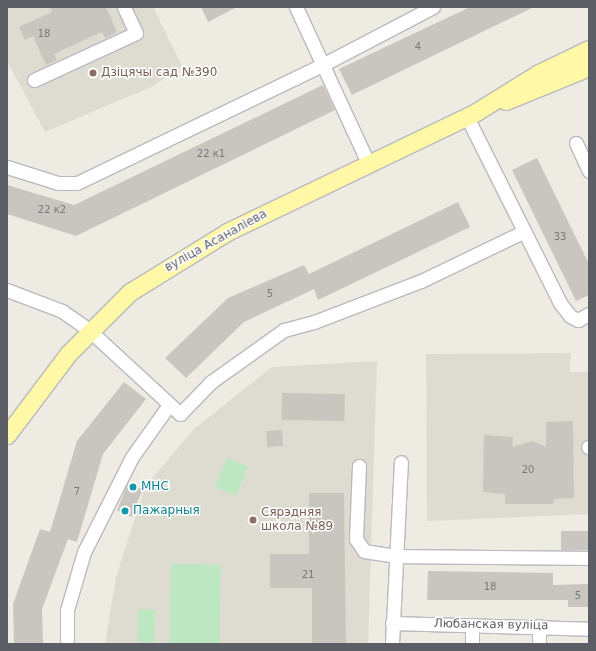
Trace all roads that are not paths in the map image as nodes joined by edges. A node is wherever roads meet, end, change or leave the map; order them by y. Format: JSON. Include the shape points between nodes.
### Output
{"nodes":[{"id":1,"x":124,"y":7,"type":"edge"},
{"id":2,"x":296,"y":7,"type":"edge"},
{"id":3,"x":433,"y":7,"type":"edge"},
{"id":4,"x":589,"y":49,"type":"edge"},
{"id":5,"x":324,"y":64,"type":"junction"},
{"id":6,"x":589,"y":67,"type":"edge"},
{"id":7,"x":34,"y":80,"type":"dead end"},
{"id":8,"x":472,"y":114,"type":"junction"},
{"id":9,"x":576,"y":143,"type":"dead end"},
{"id":10,"x":369,"y":166,"type":"junction"},
{"id":11,"x":7,"y":167,"type":"edge"},
{"id":12,"x":589,"y":171,"type":"edge"},
{"id":13,"x":525,"y":231,"type":"junction"},
{"id":14,"x":7,"y":290,"type":"edge"},
{"id":15,"x":589,"y":314,"type":"edge"},
{"id":16,"x":90,"y":330,"type":"junction"},
{"id":17,"x":169,"y":405,"type":"junction"},
{"id":18,"x":7,"y":436,"type":"edge"},
{"id":19,"x":401,"y":462,"type":"dead end"},
{"id":20,"x":359,"y":466,"type":"dead end"},
{"id":21,"x":394,"y":556,"type":"junction"},
{"id":22,"x":589,"y":558,"type":"edge"},
{"id":23,"x":392,"y":623,"type":"junction"},
{"id":24,"x":472,"y":625,"type":"junction"},
{"id":25,"x":539,"y":626,"type":"junction"},
{"id":26,"x":589,"y":629,"type":"edge"},
{"id":27,"x":67,"y":640,"type":"dead end"},
{"id":28,"x":392,"y":644,"type":"edge"},
{"id":29,"x":472,"y":644,"type":"edge"},
{"id":30,"x":539,"y":644,"type":"edge"}],
"edges":[{"from":1,"to":7,"type":"street","via":[[136,33]]},
{"from":2,"to":5,"type":"street"},
{"from":3,"to":5,"type":"street"},
{"from":4,"to":8,"type":"main road","name":"вуліца Асаналіева","via":[[538,73]]},
{"from":5,"to":10,"type":"street"},
{"from":5,"to":11,"type":"street","via":[[77,183],[58,183]]},
{"from":6,"to":8,"type":"main road","name":"вуліца Асаналіева","via":[[540,89]]},
{"from":8,"to":10,"type":"main road","name":"вуліца Асаналіева"},
{"from":8,"to":13,"type":"street"},
{"from":9,"to":12,"type":"street"},
{"from":10,"to":16,"type":"main road","name":"вуліца Асаналіева","via":[[227,232],[172,264],[130,292]]},
{"from":13,"to":15,"type":"street","via":[[560,303],[570,316],[578,320]]},
{"from":13,"to":17,"type":"street","via":[[421,281],[314,322],[284,330],[211,382],[180,414]]},
{"from":14,"to":16,"type":"street","via":[[62,311]]},
{"from":16,"to":17,"type":"street"},
{"from":16,"to":18,"type":"main road","name":"вуліца Асаналіева","via":[[44,384]]},
{"from":17,"to":27,"type":"street","via":[[132,457],[84,552],[67,610]]},
{"from":19,"to":21,"type":"street"},
{"from":20,"to":21,"type":"street","via":[[356,539],[358,546],[364,552]]},
{"from":21,"to":22,"type":"street"},
{"from":21,"to":23,"type":"street"},
{"from":23,"to":24,"type":"street","name":"Любанская вуліца"},
{"from":23,"to":28,"type":"street"},
{"from":24,"to":25,"type":"street","name":"Любанская вуліца"},
{"from":24,"to":29,"type":"street"},
{"from":25,"to":26,"type":"street","name":"Любанская вуліца"},
{"from":25,"to":30,"type":"street"}]}
